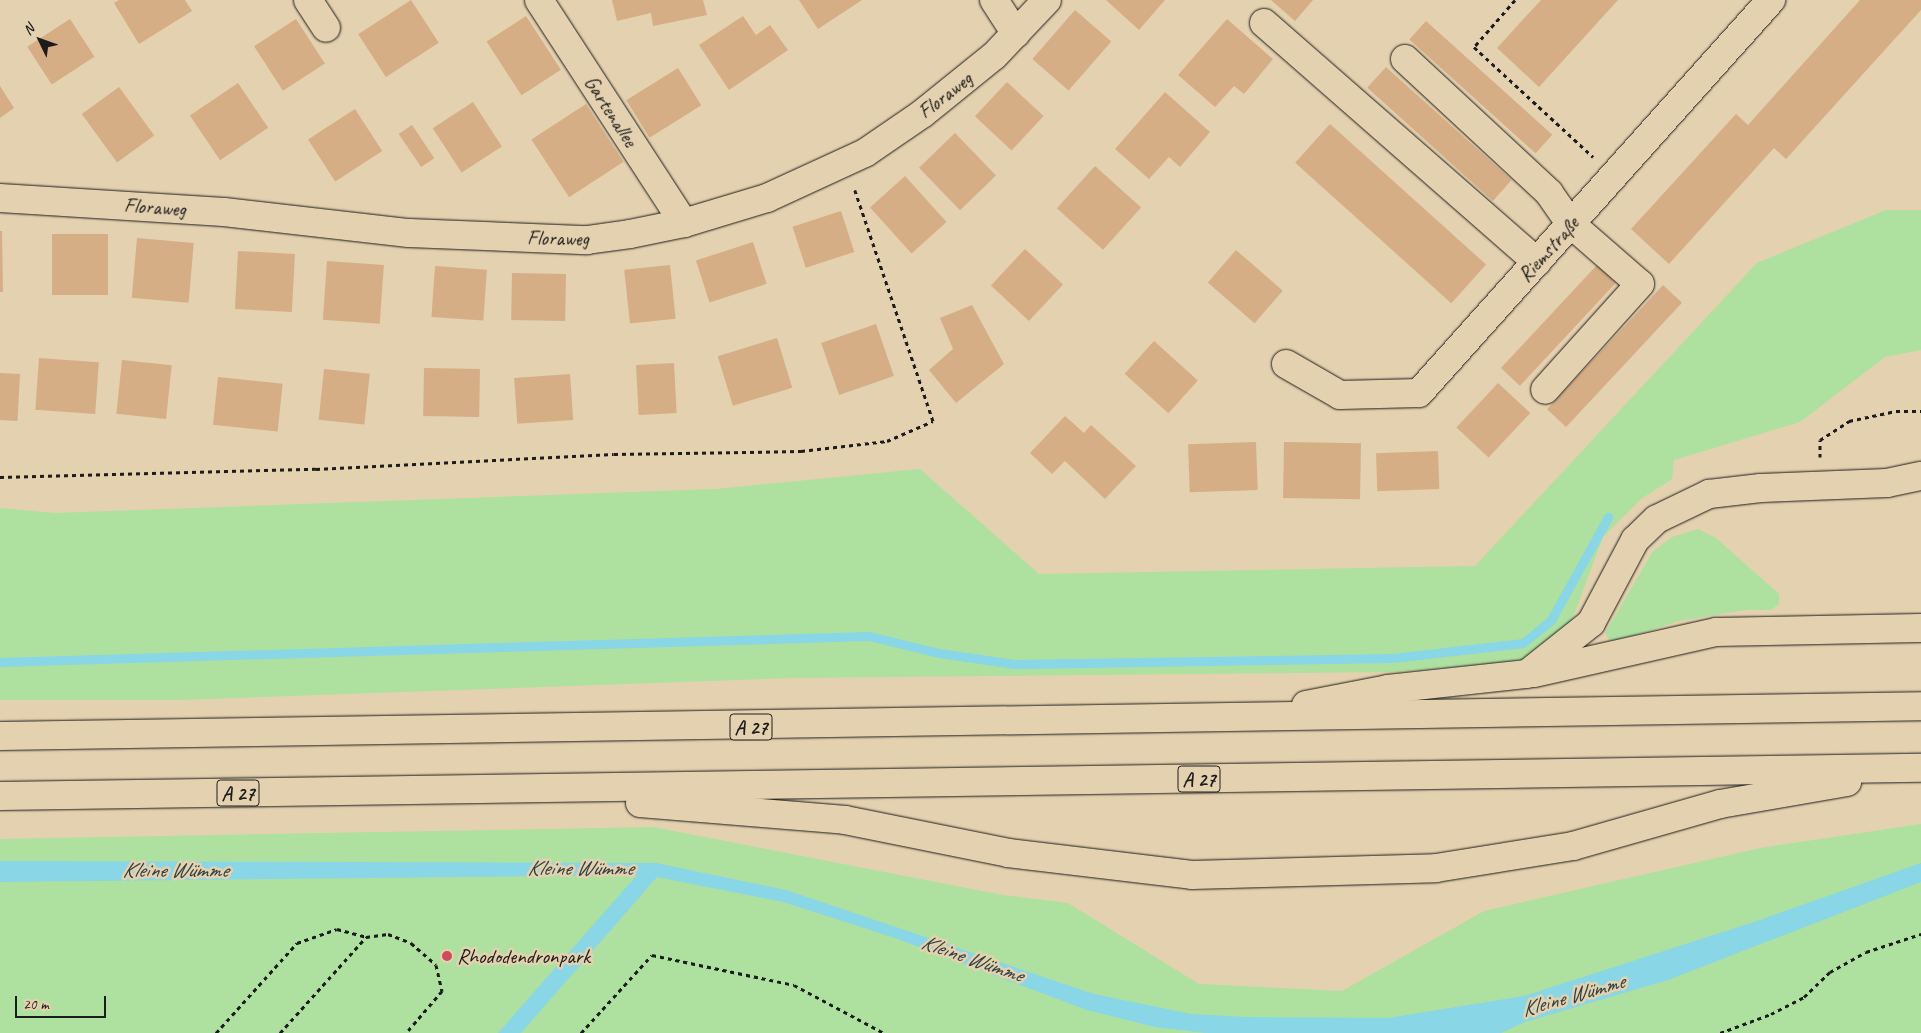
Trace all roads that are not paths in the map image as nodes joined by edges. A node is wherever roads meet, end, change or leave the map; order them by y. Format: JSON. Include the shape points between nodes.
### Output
{"nodes":[{"id":1,"x":308,"y":0,"type":"edge"},
{"id":2,"x":539,"y":0,"type":"edge"},
{"id":3,"x":994,"y":0,"type":"edge"},
{"id":4,"x":1047,"y":0,"type":"edge"},
{"id":5,"x":1771,"y":0,"type":"edge"},
{"id":6,"x":1264,"y":22,"type":"dead end"},
{"id":7,"x":326,"y":28,"type":"dead end"},
{"id":8,"x":1016,"y":34,"type":"junction"},
{"id":9,"x":1405,"y":59,"type":"dead end"},
{"id":10,"x":0,"y":198,"type":"edge"},
{"id":11,"x":684,"y":223,"type":"junction"},
{"id":12,"x":1571,"y":224,"type":"junction"},
{"id":13,"x":1536,"y":262,"type":"junction"},
{"id":14,"x":1286,"y":364,"type":"dead end"},
{"id":15,"x":1545,"y":390,"type":"dead end"},
{"id":16,"x":1921,"y":476,"type":"edge"},
{"id":17,"x":1921,"y":628,"type":"edge"},
{"id":18,"x":1527,"y":674,"type":"junction"},
{"id":19,"x":1921,"y":706,"type":"edge"},
{"id":20,"x":1230,"y":719,"type":"junction"},
{"id":21,"x":0,"y":736,"type":"edge"},
{"id":22,"x":1921,"y":769,"type":"edge"},
{"id":23,"x":476,"y":790,"type":"junction"},
{"id":24,"x":0,"y":796,"type":"edge"}],
"edges":[{"from":1,"to":7,"type":"main road"},
{"from":2,"to":11,"type":"main road","name":"Gartenallee"},
{"from":3,"to":8,"type":"main road"},
{"from":4,"to":8,"type":"main road","name":"Floraweg"},
{"from":5,"to":12,"type":"main road","name":"Riemstraße"},
{"from":6,"to":13,"type":"main road"},
{"from":8,"to":11,"type":"main road","name":"Floraweg","via":[[922,114],[846,163],[767,198]]},
{"from":9,"to":12,"type":"main road","via":[[1549,193]]},
{"from":10,"to":11,"type":"main road","name":"Floraweg","via":[[224,212],[409,233],[498,237],[587,240]]},
{"from":12,"to":13,"type":"main road","name":"Riemstraße"},
{"from":12,"to":15,"type":"main road","via":[[1640,284]]},
{"from":13,"to":14,"type":"main road","name":"Riemstraße","via":[[1419,393],[1340,395]]},
{"from":16,"to":18,"type":"main road","via":[[1887,483],[1709,494],[1657,519],[1635,540],[1592,623]]},
{"from":17,"to":18,"type":"main road","via":[[1716,632]]},
{"from":18,"to":20,"type":"main road","via":[[1388,689]]},
{"from":19,"to":20,"type":"main road","number":"A 27"},
{"from":20,"to":21,"type":"main road","number":"A 27"},
{"from":22,"to":23,"type":"main road","number":"A 27"},
{"from":22,"to":23,"type":"main road","via":[[1720,804],[1573,846],[1436,868],[1192,874],[1008,853],[845,820]]},
{"from":23,"to":24,"type":"main road","number":"A 27"}]}
